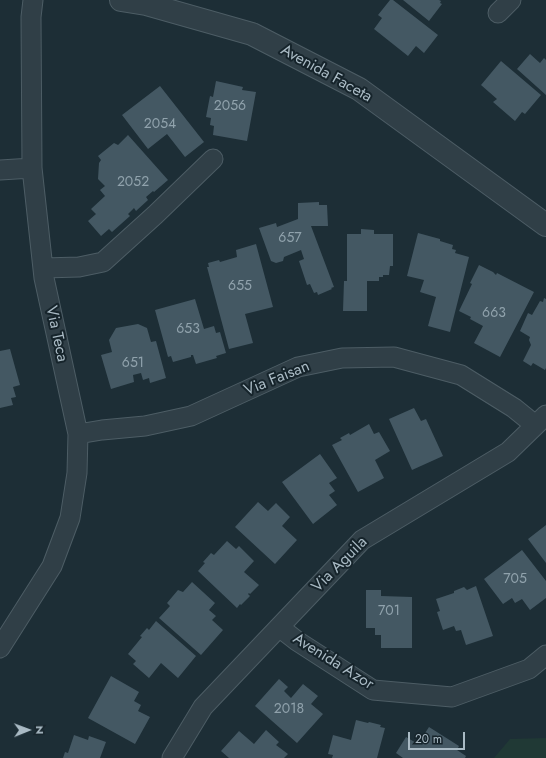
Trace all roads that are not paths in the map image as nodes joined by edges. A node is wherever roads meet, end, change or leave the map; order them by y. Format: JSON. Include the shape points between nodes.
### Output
{"nodes":[{"id":1,"x":33,"y":0,"type":"edge"},
{"id":2,"x":121,"y":0,"type":"edge"},
{"id":3,"x":511,"y":0,"type":"edge"},
{"id":4,"x":498,"y":13,"type":"dead end"},
{"id":5,"x":213,"y":159,"type":"dead end"},
{"id":6,"x":32,"y":168,"type":"junction"},
{"id":7,"x":0,"y":170,"type":"edge"},
{"id":8,"x":546,"y":225,"type":"edge"},
{"id":9,"x":44,"y":268,"type":"junction"},
{"id":10,"x":541,"y":420,"type":"edge"},
{"id":11,"x":78,"y":434,"type":"junction"},
{"id":12,"x":279,"y":627,"type":"junction"},
{"id":13,"x":0,"y":648,"type":"edge"},
{"id":14,"x":546,"y":655,"type":"edge"},
{"id":15,"x":172,"y":758,"type":"edge"}],
"edges":[{"from":1,"to":6,"type":"street","name":"Via Teca"},
{"from":2,"to":8,"type":"street","name":"Avenida Faceta","via":[[146,4],[252,34],[359,89]]},
{"from":3,"to":4,"type":"street"},
{"from":5,"to":9,"type":"street","via":[[103,262],[78,267]]},
{"from":6,"to":7,"type":"street"},
{"from":6,"to":9,"type":"street","name":"Via Teca"},
{"from":9,"to":11,"type":"street","name":"Via Teca","via":[[44,278]]},
{"from":10,"to":11,"type":"street","name":"Via Faisan","via":[[514,408],[461,375],[394,357],[342,358],[298,367],[191,416],[145,426]]},
{"from":10,"to":12,"type":"street","name":"Via Aguila","via":[[508,452],[362,540]]},
{"from":11,"to":13,"type":"street","name":"Via Teca","via":[[77,473],[70,518],[52,566]]},
{"from":12,"to":14,"type":"street","name":"Avenida Azor","via":[[373,690],[452,697],[529,669]]},
{"from":12,"to":15,"type":"street","name":"Via Aguila","via":[[203,707]]}]}
